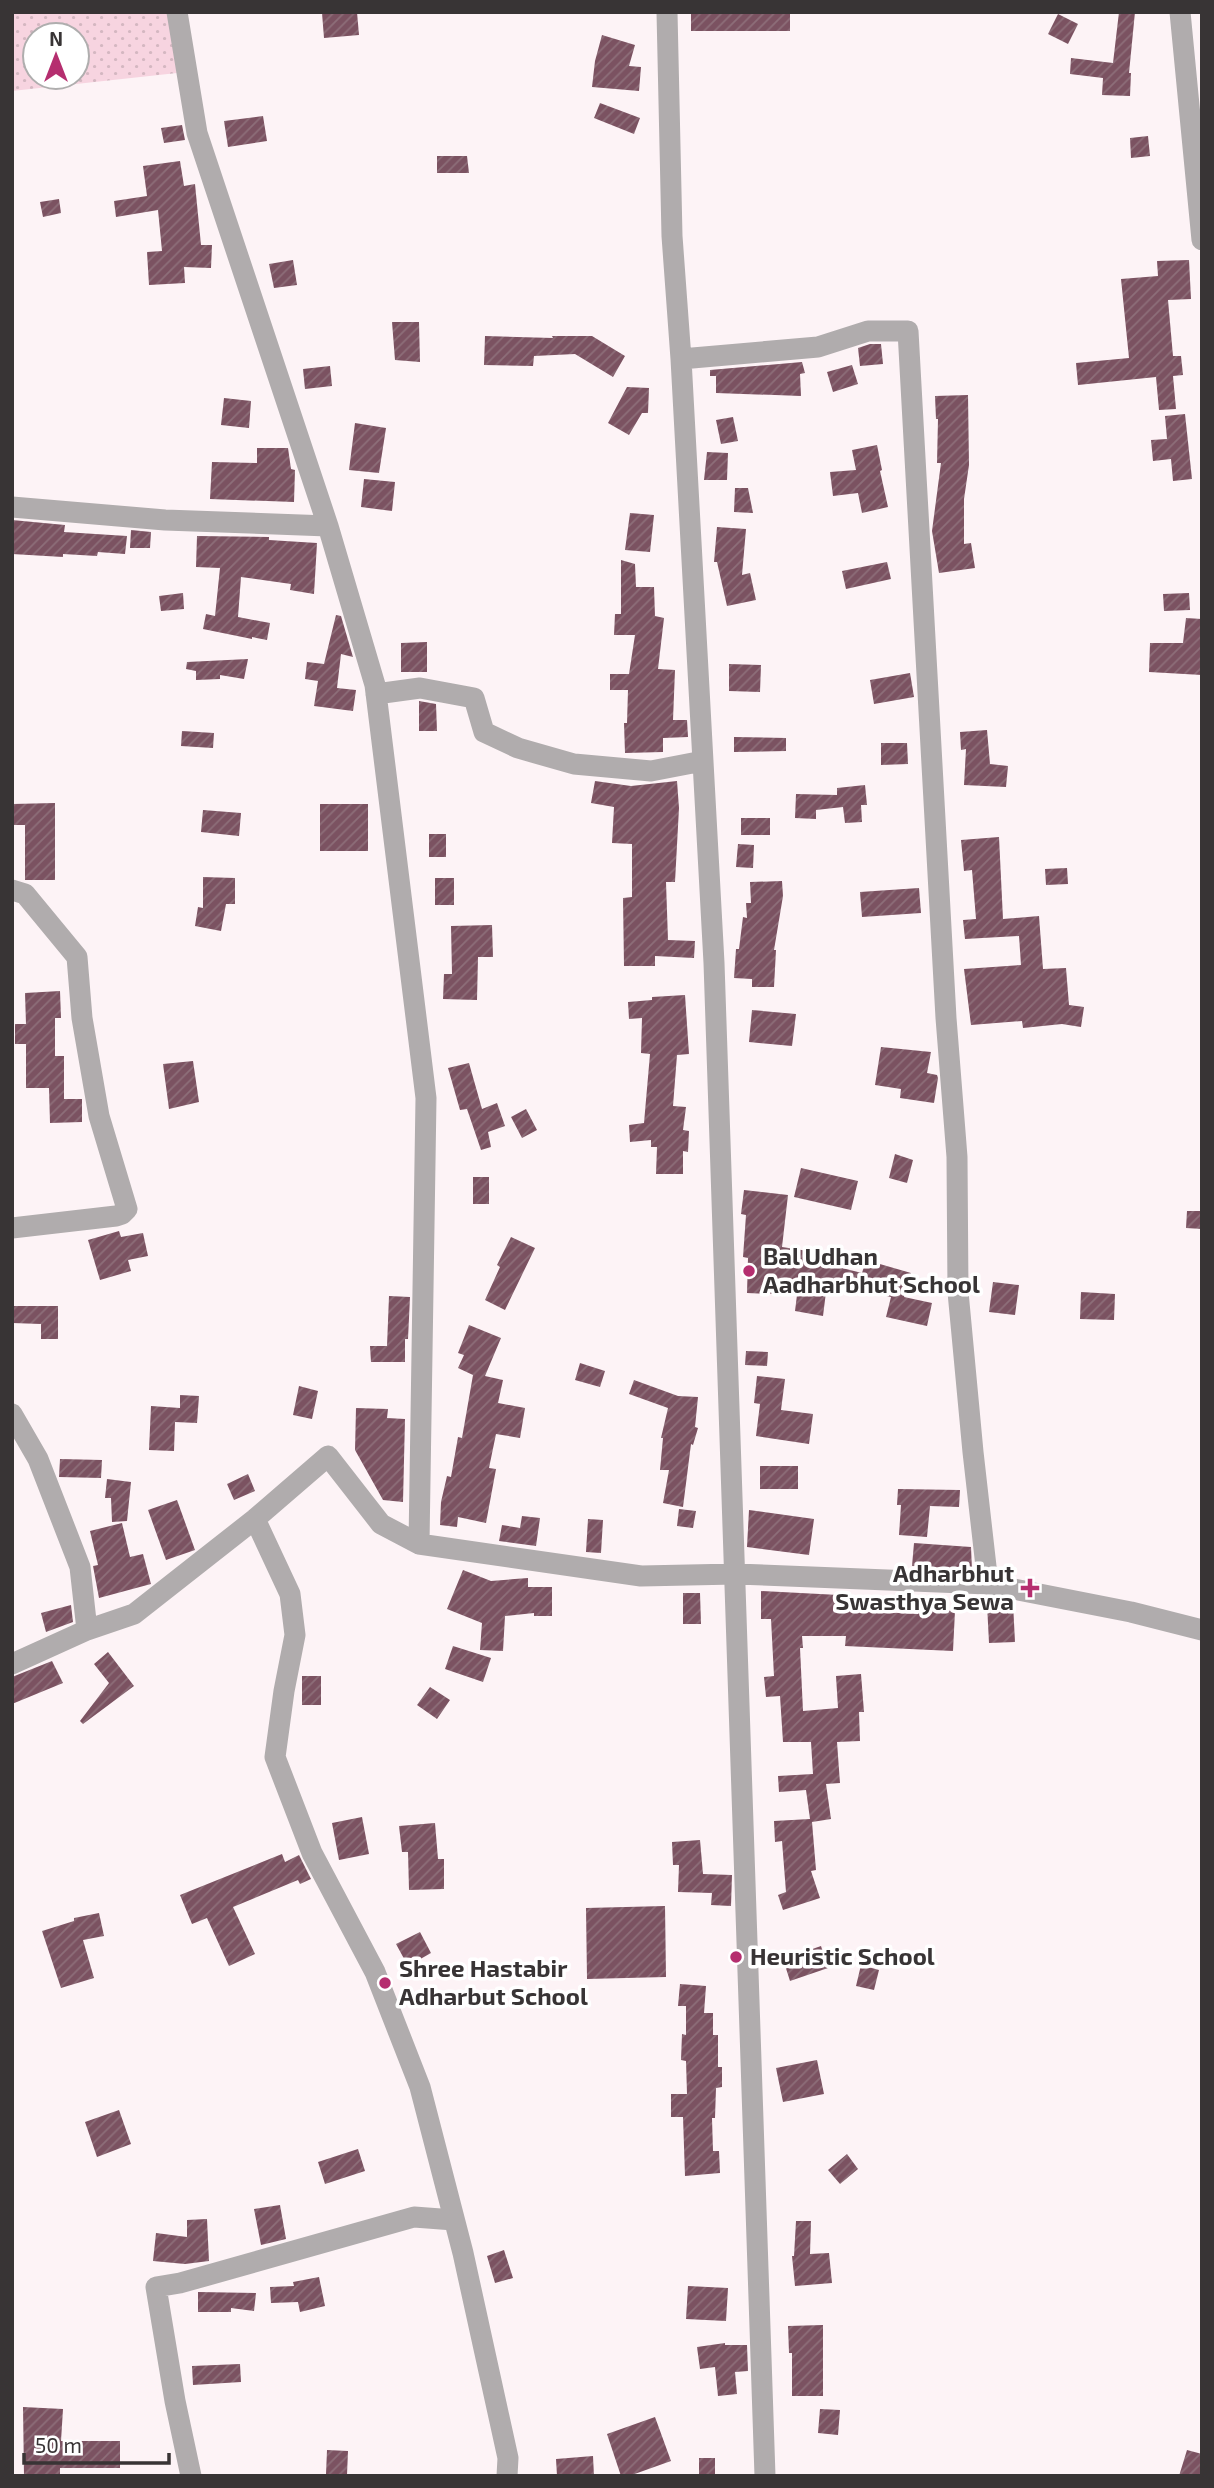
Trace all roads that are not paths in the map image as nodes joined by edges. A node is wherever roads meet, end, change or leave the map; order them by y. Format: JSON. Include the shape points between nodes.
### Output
{"nodes":[{"id":1,"x":177,"y":12,"type":"edge"},
{"id":2,"x":667,"y":12,"type":"edge"},
{"id":3,"x":1180,"y":12,"type":"edge"},
{"id":4,"x":1197,"y":132,"type":"edge"},
{"id":5,"x":1202,"y":240,"type":"edge"},
{"id":6,"x":681,"y":359,"type":"junction"},
{"id":7,"x":12,"y":507,"type":"edge"},
{"id":8,"x":328,"y":526,"type":"junction"},
{"id":9,"x":376,"y":694,"type":"junction"},
{"id":10,"x":703,"y":761,"type":"junction"},
{"id":11,"x":12,"y":890,"type":"edge"},
{"id":12,"x":12,"y":1228,"type":"edge"},
{"id":13,"x":12,"y":1414,"type":"edge"},
{"id":14,"x":255,"y":1519,"type":"junction"},
{"id":15,"x":419,"y":1544,"type":"junction"},
{"id":16,"x":736,"y":1574,"type":"junction"},
{"id":17,"x":988,"y":1584,"type":"junction"},
{"id":18,"x":87,"y":1630,"type":"junction"},
{"id":19,"x":1202,"y":1630,"type":"edge"},
{"id":20,"x":12,"y":1664,"type":"edge"},
{"id":21,"x":454,"y":2220,"type":"junction"},
{"id":22,"x":191,"y":2476,"type":"edge"},
{"id":23,"x":507,"y":2476,"type":"edge"},
{"id":24,"x":765,"y":2476,"type":"edge"}],
"edges":[{"from":1,"to":8,"type":"street","via":[[197,133]]},
{"from":2,"to":6,"type":"street","via":[[672,236]]},
{"from":3,"to":4,"type":"street"},
{"from":4,"to":5,"type":"street"},
{"from":6,"to":10,"type":"street"},
{"from":6,"to":17,"type":"street","via":[[818,347],[868,331],[908,331],[957,1157],[958,1292]]},
{"from":7,"to":8,"type":"street","via":[[165,520]]},
{"from":8,"to":9,"type":"street"},
{"from":9,"to":10,"type":"street","via":[[419,688],[474,698],[484,732],[574,764],[651,771]]},
{"from":9,"to":15,"type":"street","via":[[426,1098]]},
{"from":10,"to":16,"type":"street"},
{"from":11,"to":12,"type":"street","via":[[25,894],[77,957],[99,1115],[127,1209],[116,1216]]},
{"from":13,"to":18,"type":"street","via":[[38,1459],[80,1567]]},
{"from":14,"to":15,"type":"street","via":[[328,1456],[381,1524]]},
{"from":14,"to":18,"type":"street","via":[[134,1614]]},
{"from":14,"to":21,"type":"street","via":[[290,1594],[295,1635],[275,1757],[312,1853],[375,1972],[420,2087]]},
{"from":15,"to":16,"type":"street","via":[[641,1576]]},
{"from":16,"to":17,"type":"street"},
{"from":16,"to":24,"type":"street"},
{"from":17,"to":19,"type":"street"},
{"from":18,"to":20,"type":"street"},
{"from":21,"to":22,"type":"street","via":[[414,2217],[156,2287]]},
{"from":21,"to":23,"type":"street","via":[[508,2458]]}]}
